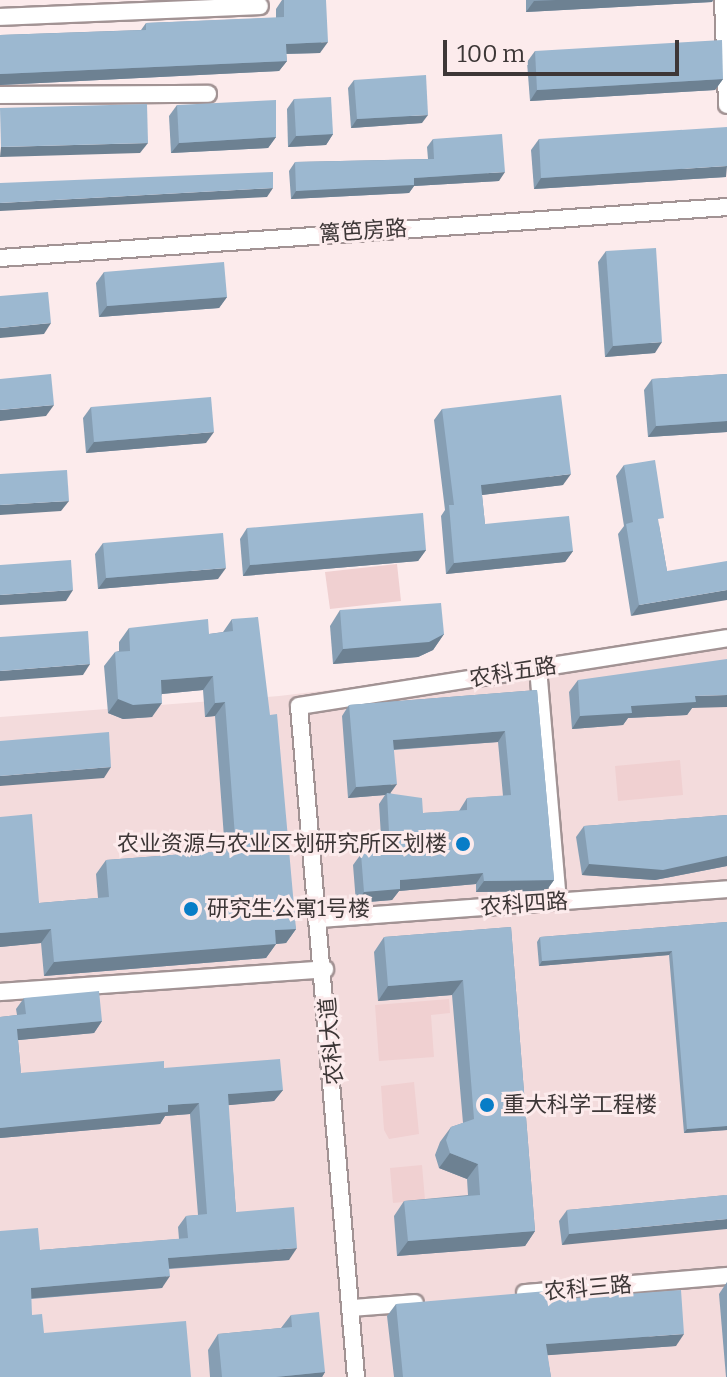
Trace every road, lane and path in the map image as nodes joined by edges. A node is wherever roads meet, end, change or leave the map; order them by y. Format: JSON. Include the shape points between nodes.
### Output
{"nodes":[{"id":1,"x":723,"y":0,"type":"edge"},
{"id":2,"x":260,"y":6,"type":"dead end"},
{"id":3,"x":0,"y":17,"type":"edge"},
{"id":4,"x":208,"y":94,"type":"dead end"},
{"id":5,"x":0,"y":95,"type":"edge"},
{"id":6,"x":727,"y":105,"type":"edge"},
{"id":7,"x":727,"y":207,"type":"edge"},
{"id":8,"x":0,"y":258,"type":"edge"},
{"id":9,"x":727,"y":638,"type":"edge"},
{"id":10,"x":538,"y":668,"type":"junction"},
{"id":11,"x":299,"y":706,"type":"joint"},
{"id":12,"x":727,"y":889,"type":"edge"},
{"id":13,"x":558,"y":901,"type":"junction"},
{"id":14,"x":321,"y":919,"type":"junction"},
{"id":15,"x":325,"y":969,"type":"junction"},
{"id":16,"x":0,"y":992,"type":"edge"},
{"id":17,"x":727,"y":1276,"type":"edge"},
{"id":18,"x":509,"y":1295,"type":"edge"},
{"id":19,"x":431,"y":1301,"type":"edge"},
{"id":20,"x":352,"y":1308,"type":"junction"},
{"id":21,"x":356,"y":1377,"type":"edge"}],
"edges":[{"from":1,"to":6,"type":"street"},
{"from":2,"to":3,"type":"street"},
{"from":4,"to":5,"type":"street"},
{"from":7,"to":8,"type":"street","name":"篱笆房路"},
{"from":9,"to":10,"type":"street","name":"农科五路"},
{"from":10,"to":11,"type":"street","name":"农科五路"},
{"from":10,"to":13,"type":"street"},
{"from":11,"to":14,"type":"street","name":"农科大道"},
{"from":12,"to":13,"type":"street","name":"农科四路"},
{"from":13,"to":14,"type":"street","name":"农科四路"},
{"from":14,"to":15,"type":"street","name":"农科大道"},
{"from":15,"to":16,"type":"street"},
{"from":15,"to":20,"type":"street","name":"农科大道"},
{"from":17,"to":18,"type":"street","name":"农科三路"},
{"from":19,"to":20,"type":"street"},
{"from":20,"to":21,"type":"street","name":"农科大道"}]}
